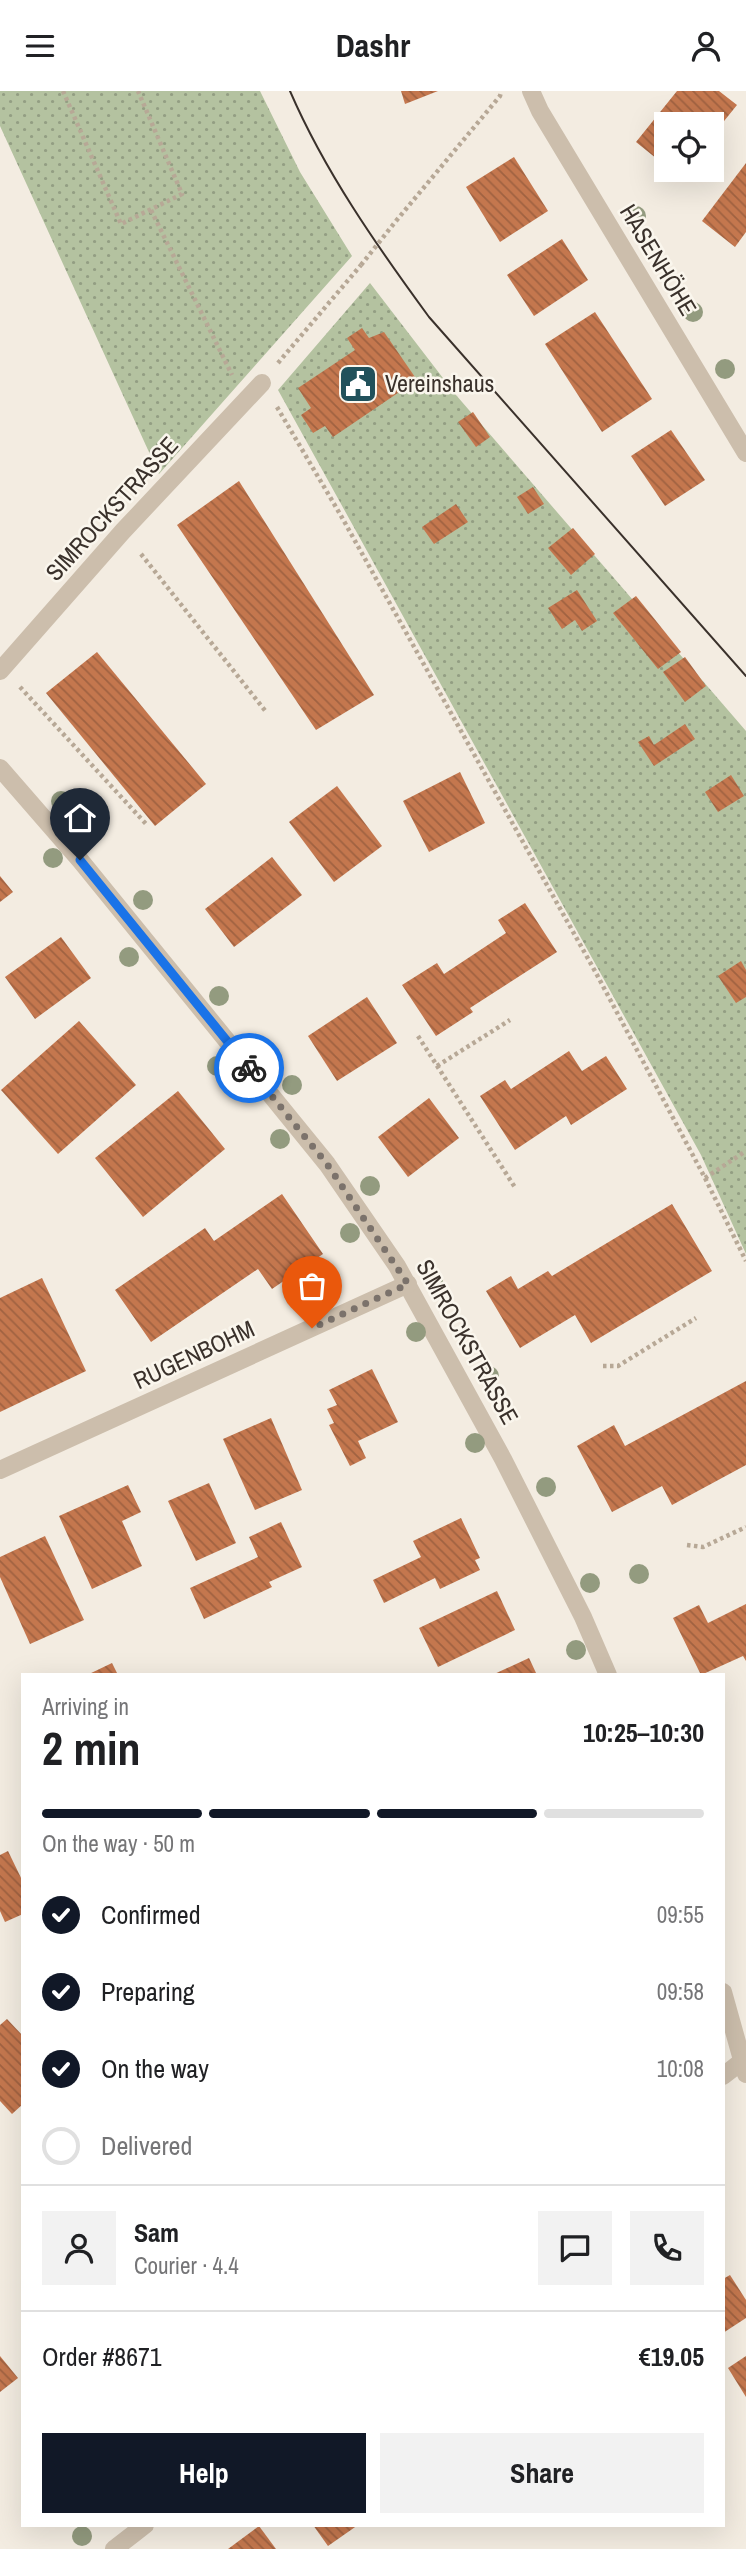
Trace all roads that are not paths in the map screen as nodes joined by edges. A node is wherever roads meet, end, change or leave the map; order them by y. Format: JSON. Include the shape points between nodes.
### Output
{"nodes":[{"id":1,"x":531,"y":91,"type":"edge"},
{"id":2,"x":262,"y":383,"type":"road end"},
{"id":3,"x":746,"y":453,"type":"edge"},
{"id":4,"x":2,"y":669,"type":"edge"},
{"id":5,"x":0,"y":768,"type":"edge"},
{"id":6,"x":408,"y":1284,"type":"junction"},
{"id":7,"x":0,"y":1471,"type":"edge"},
{"id":8,"x":607,"y":1673,"type":"edge"},
{"id":9,"x":725,"y":1999,"type":"edge"},
{"id":10,"x":745,"y":2065,"type":"edge"},
{"id":11,"x":725,"y":2075,"type":"edge"},
{"id":12,"x":142,"y":2527,"type":"edge"},
{"id":13,"x":114,"y":2549,"type":"edge"}],
"edges":[{"from":1,"to":3,"type":"street","name":"HASENHÖHE"},
{"from":2,"to":4,"type":"street","name":"SIMROCKSTRASSE"},
{"from":5,"to":6,"type":"street","name":"SIMROCKSTRASSE","via":[[327,1164]]},
{"from":6,"to":7,"type":"street","name":"RUGENBOHM"},
{"from":6,"to":8,"type":"street","name":"SIMROCKSTRASSE","via":[[509,1471]]},
{"from":9,"to":10,"type":"street"},
{"from":10,"to":11,"type":"street"},
{"from":12,"to":13,"type":"street"}]}
